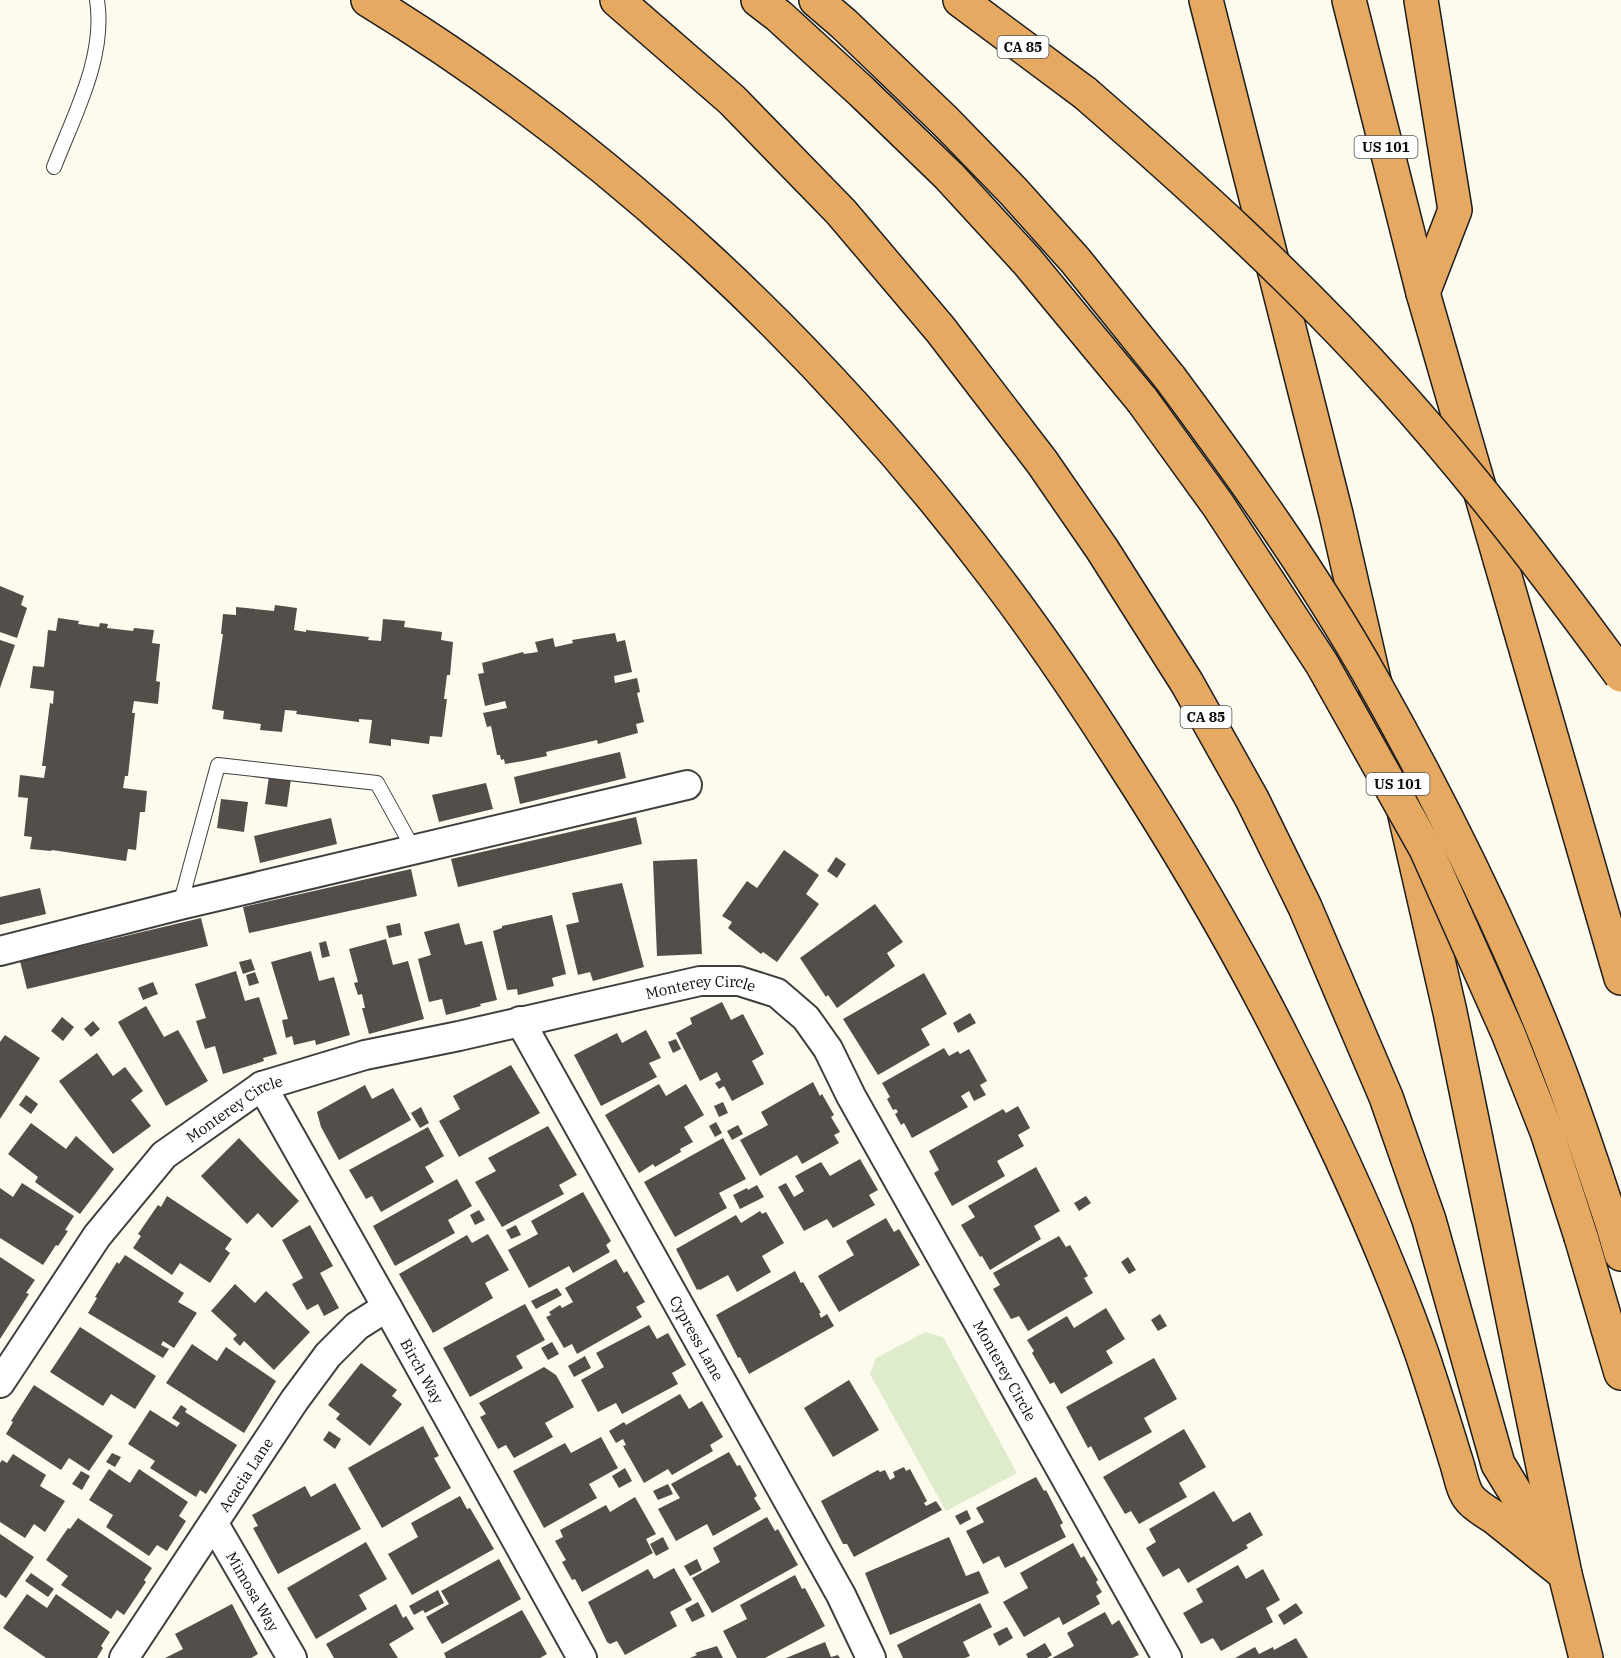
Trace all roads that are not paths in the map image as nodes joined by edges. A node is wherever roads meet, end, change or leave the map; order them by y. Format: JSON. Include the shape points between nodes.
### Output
{"nodes":[{"id":1,"x":97,"y":0,"type":"edge"},
{"id":2,"x":368,"y":0,"type":"edge"},
{"id":3,"x":617,"y":0,"type":"edge"},
{"id":4,"x":758,"y":0,"type":"edge"},
{"id":5,"x":816,"y":0,"type":"edge"},
{"id":6,"x":960,"y":0,"type":"edge"},
{"id":7,"x":1206,"y":0,"type":"edge"},
{"id":8,"x":1349,"y":0,"type":"edge"},
{"id":9,"x":1421,"y":0,"type":"edge"},
{"id":10,"x":54,"y":167,"type":"dead end"},
{"id":11,"x":1424,"y":293,"type":"junction"},
{"id":12,"x":1621,"y":675,"type":"edge"},
{"id":13,"x":687,"y":785,"type":"dead end"},
{"id":14,"x":414,"y":850,"type":"junction"},
{"id":15,"x":180,"y":905,"type":"junction"},
{"id":16,"x":0,"y":951,"type":"edge"},
{"id":17,"x":1621,"y":978,"type":"edge"},
{"id":18,"x":520,"y":1021,"type":"junction"},
{"id":19,"x":262,"y":1086,"type":"junction"},
{"id":20,"x":1617,"y":1240,"type":"edge"},
{"id":21,"x":387,"y":1307,"type":"junction"},
{"id":22,"x":1621,"y":1373,"type":"edge"},
{"id":23,"x":0,"y":1383,"type":"edge"},
{"id":24,"x":214,"y":1524,"type":"junction"},
{"id":25,"x":1565,"y":1574,"type":"junction"},
{"id":26,"x":123,"y":1658,"type":"edge"},
{"id":27,"x":292,"y":1658,"type":"edge"},
{"id":28,"x":582,"y":1658,"type":"edge"},
{"id":29,"x":871,"y":1658,"type":"edge"},
{"id":30,"x":1167,"y":1658,"type":"edge"},
{"id":31,"x":1586,"y":1658,"type":"edge"}],
"edges":[{"from":1,"to":10,"type":"lane","via":[[100,18],[96,50]]},
{"from":2,"to":25,"type":"highway","via":[[480,72],[667,221],[801,349],[886,442],[996,577],[1165,828],[1281,1034],[1330,1131],[1380,1245],[1421,1352],[1467,1497]]},
{"from":3,"to":25,"type":"highway","number":"CA 85","via":[[740,108],[841,212],[940,329],[1055,481],[1187,682],[1252,799],[1305,907],[1386,1097],[1429,1220],[1498,1464]]},
{"from":4,"to":22,"type":"highway","bridge":true,"via":[[949,176],[1027,261],[1142,400],[1218,505],[1322,664],[1426,849],[1508,1033],[1547,1132]]},
{"from":5,"to":20,"type":"highway","bridge":true,"via":[[946,122],[1075,260],[1230,459],[1327,604],[1372,678],[1440,807],[1510,952],[1583,1134]]},
{"from":6,"to":12,"type":"highway","number":"CA 85","bridge":true,"via":[[1085,93],[1326,316],[1448,449]]},
{"from":7,"to":25,"type":"highway","number":"US 101","via":[[1336,514],[1445,988]]},
{"from":8,"to":11,"type":"highway","number":"US 101"},
{"from":9,"to":11,"type":"highway","via":[[1455,210]]},
{"from":11,"to":17,"type":"highway","number":"US 101"},
{"from":13,"to":14,"type":"street"},
{"from":14,"to":15,"type":"street"},
{"from":14,"to":15,"type":"lane","via":[[377,783],[218,765]]},
{"from":15,"to":16,"type":"street"},
{"from":18,"to":19,"type":"street","name":"Monterey Circle","via":[[365,1055]]},
{"from":18,"to":29,"type":"street","name":"Cypress Lane","via":[[841,1595]]},
{"from":18,"to":30,"type":"street","name":"Monterey Circle","via":[[700,981],[739,981],[777,993],[806,1018],[828,1049]]},
{"from":19,"to":21,"type":"street","name":"Birch Way"},
{"from":19,"to":23,"type":"street","name":"Monterey Circle","via":[[164,1155],[98,1236]]},
{"from":21,"to":24,"type":"street","name":"Acacia Lane","via":[[357,1326],[328,1355]]},
{"from":21,"to":28,"type":"street","name":"Birch Way"},
{"from":24,"to":26,"type":"street","name":"Acacia Lane"},
{"from":24,"to":27,"type":"street","name":"Mimosa Way"},
{"from":25,"to":31,"type":"highway","number":"US 101"}]}
